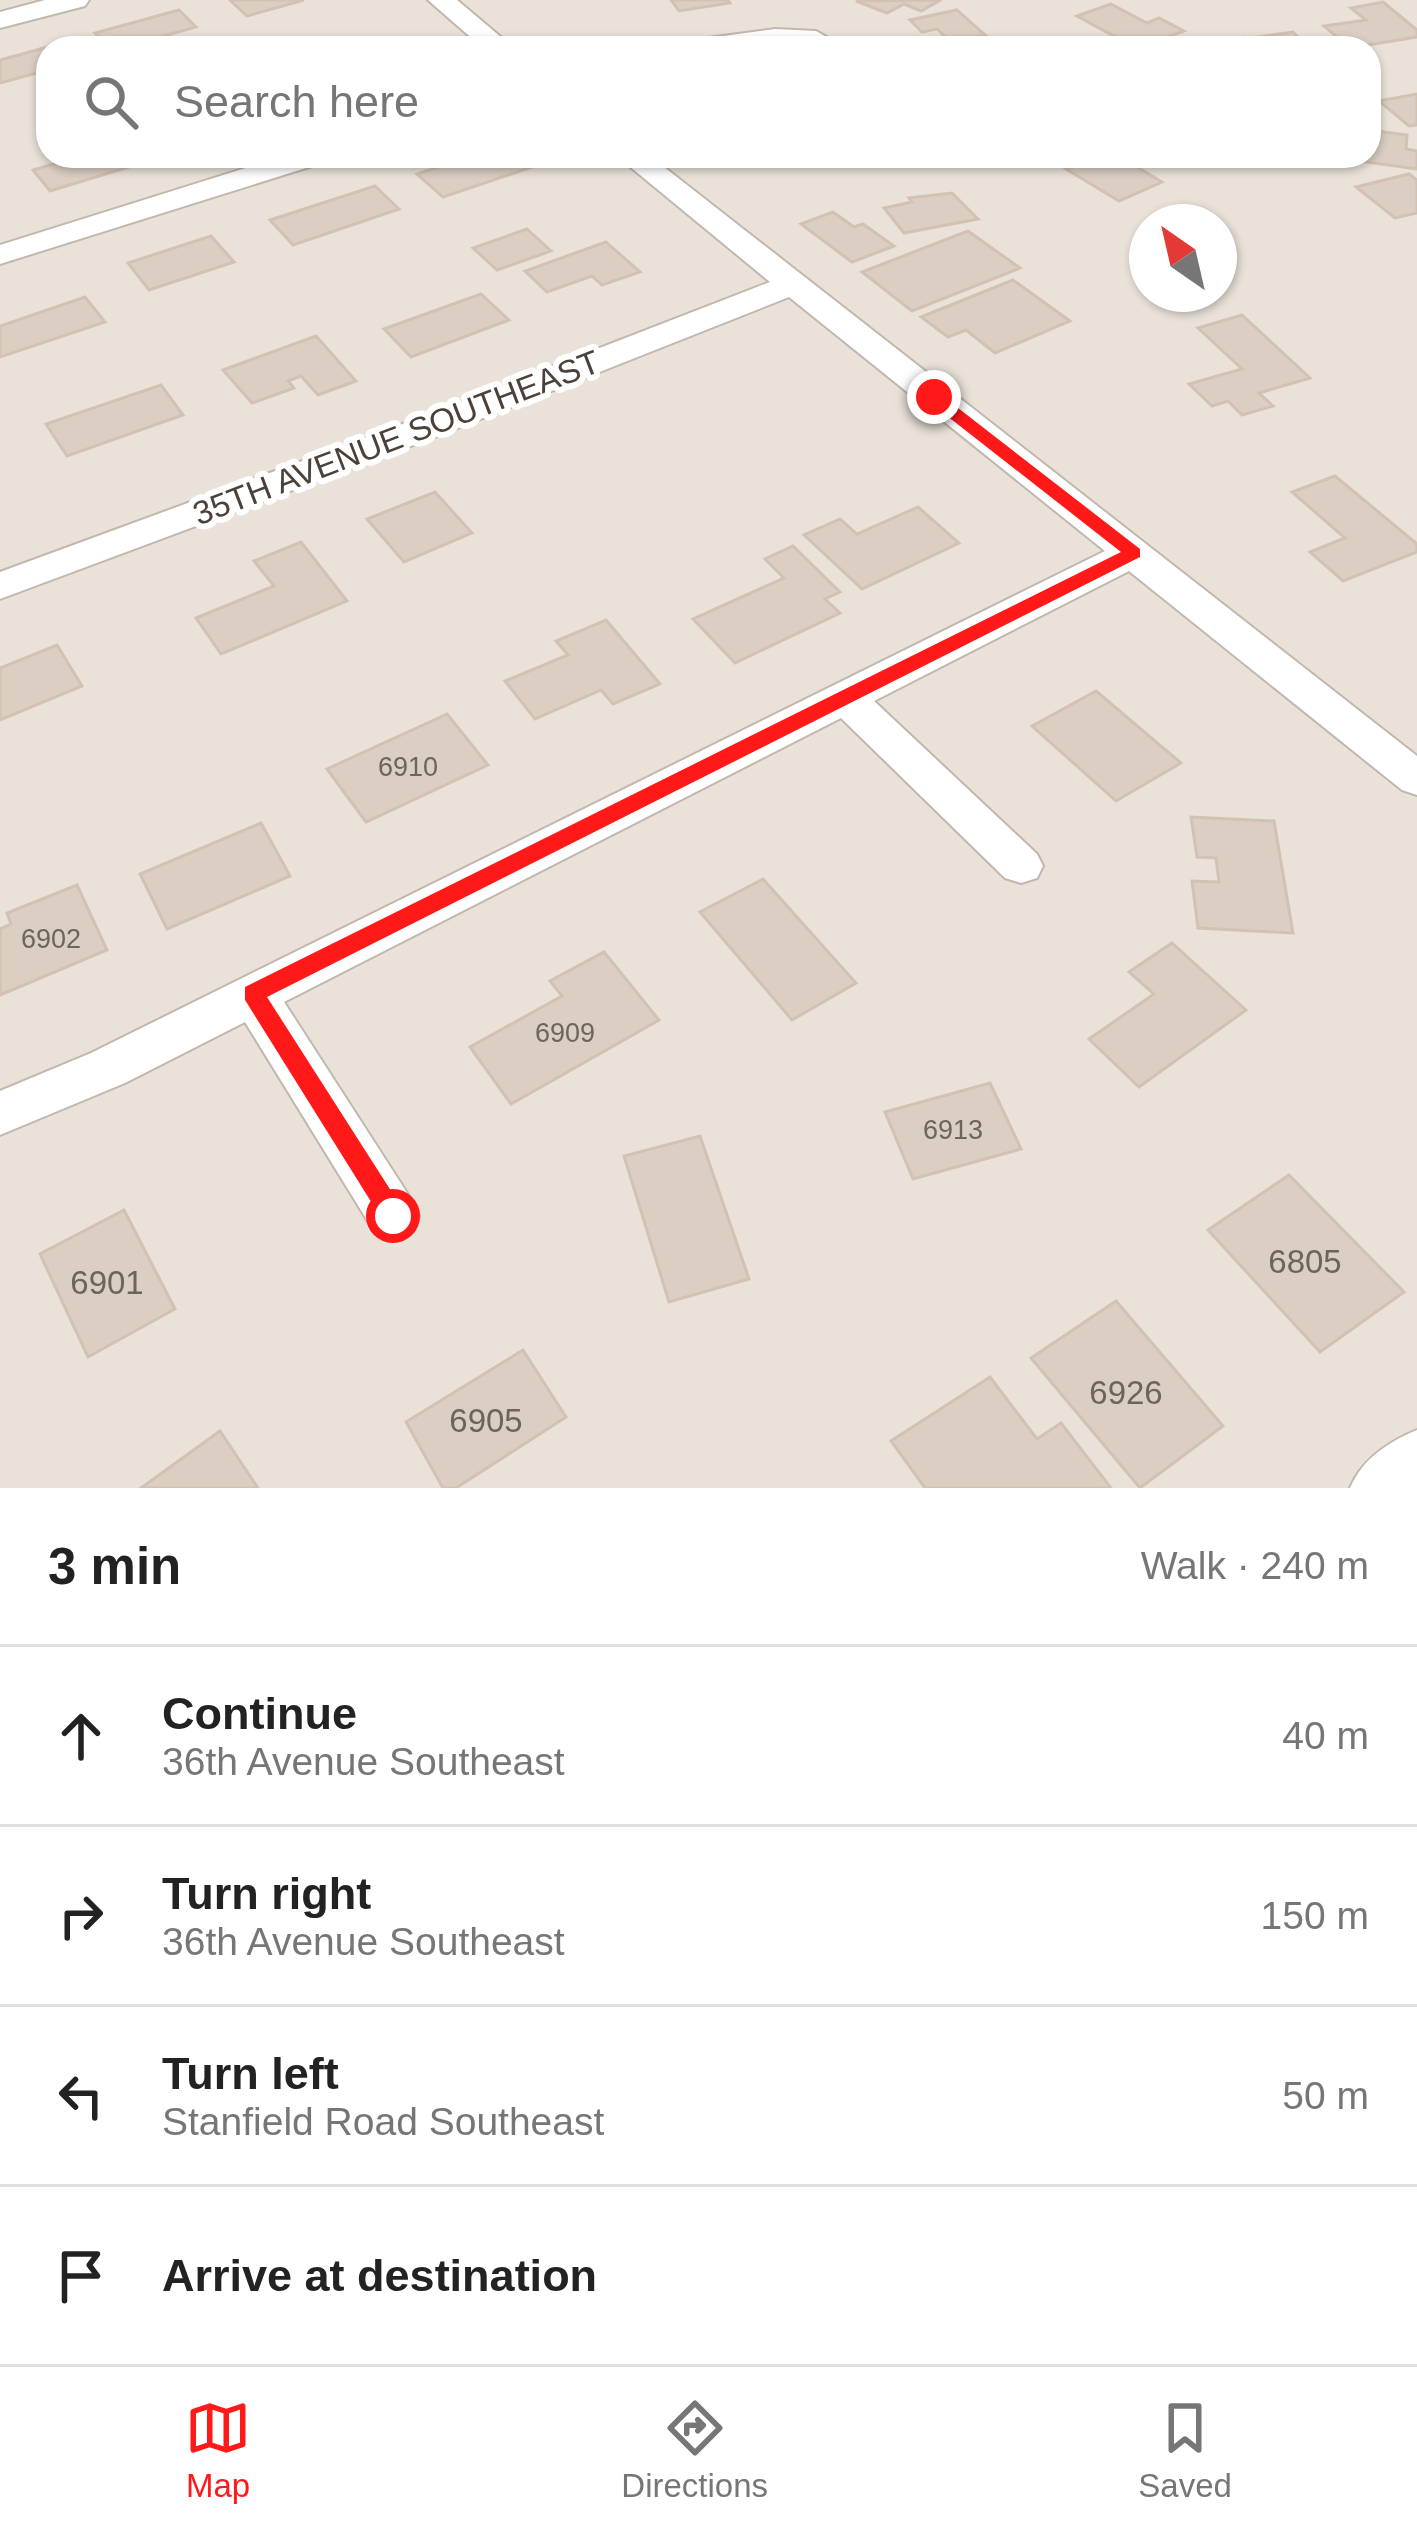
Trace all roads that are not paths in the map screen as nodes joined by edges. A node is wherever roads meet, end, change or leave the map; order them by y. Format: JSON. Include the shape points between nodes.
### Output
{"nodes":[{"id":1,"x":76,"y":0,"type":"edge"},
{"id":2,"x":441,"y":0,"type":"edge"},
{"id":3,"x":0,"y":20,"type":"edge"},
{"id":4,"x":485,"y":36,"type":"edge"},
{"id":5,"x":277,"y":168,"type":"edge"},
{"id":6,"x":647,"y":168,"type":"edge"},
{"id":7,"x":0,"y":255,"type":"edge"},
{"id":8,"x":790,"y":285,"type":"junction"},
{"id":9,"x":1133,"y":553,"type":"junction"},
{"id":10,"x":0,"y":586,"type":"edge"},
{"id":11,"x":845,"y":698,"type":"junction"},
{"id":12,"x":1417,"y":779,"type":"edge"},
{"id":13,"x":1021,"y":866,"type":"dead end"},
{"id":14,"x":253,"y":994,"type":"junction"},
{"id":15,"x":0,"y":1113,"type":"edge"},
{"id":16,"x":393,"y":1216,"type":"dead end"},
{"id":17,"x":1417,"y":1458,"type":"edge"},
{"id":18,"x":1378,"y":1488,"type":"edge"}],
"edges":[{"from":1,"to":3,"type":"street"},
{"from":2,"to":4,"type":"street"},
{"from":5,"to":7,"type":"street"},
{"from":6,"to":8,"type":"street"},
{"from":8,"to":9,"type":"street"},
{"from":8,"to":10,"type":"street","name":"35TH AVENUE SOUTHEAST"},
{"from":9,"to":11,"type":"street"},
{"from":9,"to":12,"type":"street"},
{"from":11,"to":13,"type":"street"},
{"from":11,"to":14,"type":"street"},
{"from":14,"to":15,"type":"street"},
{"from":14,"to":16,"type":"street"},
{"from":17,"to":18,"type":"street"}]}
